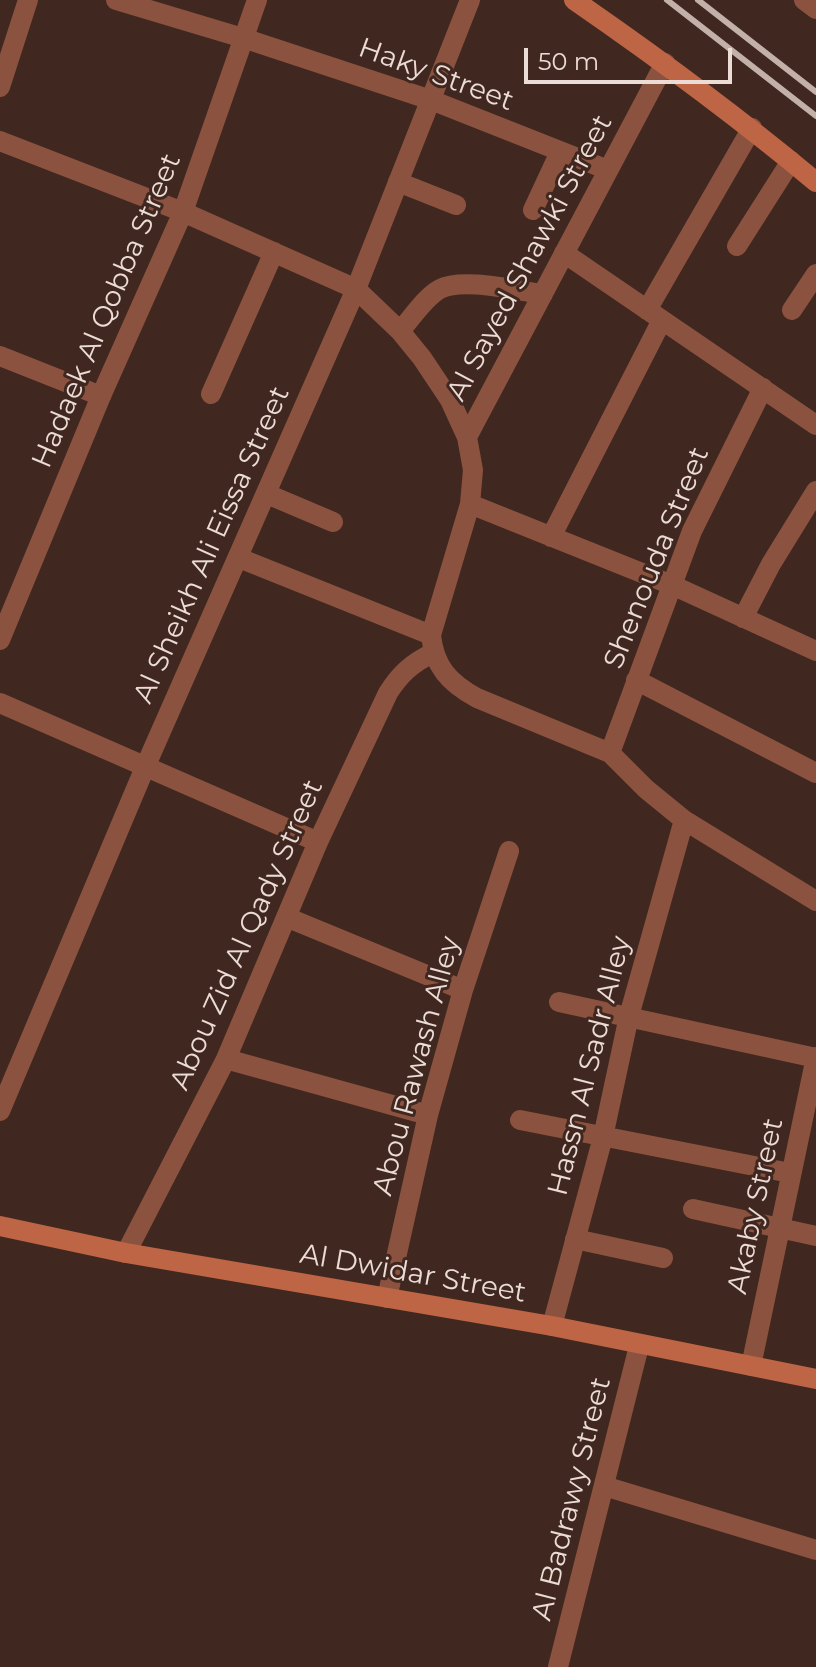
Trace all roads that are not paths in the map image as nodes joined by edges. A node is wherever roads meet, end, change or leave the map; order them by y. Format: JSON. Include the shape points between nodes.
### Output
{"nodes":[{"id":1,"x":28,"y":0,"type":"edge"},
{"id":2,"x":116,"y":0,"type":"edge"},
{"id":3,"x":257,"y":0,"type":"edge"},
{"id":4,"x":470,"y":0,"type":"edge"},
{"id":5,"x":574,"y":0,"type":"edge"},
{"id":6,"x":804,"y":0,"type":"edge"},
{"id":7,"x":816,"y":9,"type":"edge"},
{"id":8,"x":243,"y":38,"type":"junction"},
{"id":9,"x":665,"y":63,"type":"junction"},
{"id":10,"x":0,"y":87,"type":"edge"},
{"id":11,"x":431,"y":100,"type":"junction"},
{"id":12,"x":752,"y":128,"type":"junction"},
{"id":13,"x":0,"y":141,"type":"edge"},
{"id":14,"x":560,"y":152,"type":"junction"},
{"id":15,"x":791,"y":161,"type":"junction"},
{"id":16,"x":608,"y":170,"type":"junction"},
{"id":17,"x":398,"y":182,"type":"junction"},
{"id":18,"x":816,"y":182,"type":"edge"},
{"id":19,"x":456,"y":205,"type":"dead end"},
{"id":20,"x":533,"y":210,"type":"dead end"},
{"id":21,"x":183,"y":212,"type":"junction"},
{"id":22,"x":737,"y":246,"type":"dead end"},
{"id":23,"x":274,"y":252,"type":"junction"},
{"id":24,"x":564,"y":253,"type":"junction"},
{"id":25,"x":816,"y":274,"type":"edge"},
{"id":26,"x":356,"y":289,"type":"junction"},
{"id":27,"x":543,"y":294,"type":"junction"},
{"id":28,"x":792,"y":310,"type":"dead end"},
{"id":29,"x":655,"y":315,"type":"junction"},
{"id":30,"x":400,"y":331,"type":"junction"},
{"id":31,"x":0,"y":356,"type":"edge"},
{"id":32,"x":763,"y":388,"type":"junction"},
{"id":33,"x":211,"y":394,"type":"dead end"},
{"id":34,"x":101,"y":396,"type":"junction"},
{"id":35,"x":816,"y":425,"type":"edge"},
{"id":36,"x":467,"y":437,"type":"junction"},
{"id":37,"x":816,"y":491,"type":"edge"},
{"id":38,"x":267,"y":494,"type":"junction"},
{"id":39,"x":470,"y":504,"type":"junction"},
{"id":40,"x":333,"y":522,"type":"dead end"},
{"id":41,"x":551,"y":537,"type":"junction"},
{"id":42,"x":239,"y":558,"type":"junction"},
{"id":43,"x":672,"y":585,"type":"junction"},
{"id":44,"x":743,"y":618,"type":"junction"},
{"id":45,"x":0,"y":640,"type":"edge"},
{"id":46,"x":432,"y":644,"type":"junction"},
{"id":47,"x":816,"y":651,"type":"edge"},
{"id":48,"x":636,"y":680,"type":"junction"},
{"id":49,"x":0,"y":703,"type":"edge"},
{"id":50,"x":610,"y":753,"type":"junction"},
{"id":51,"x":146,"y":765,"type":"junction"},
{"id":52,"x":816,"y":773,"type":"edge"},
{"id":53,"x":684,"y":820,"type":"junction"},
{"id":54,"x":318,"y":842,"type":"junction"},
{"id":55,"x":509,"y":851,"type":"dead end"},
{"id":56,"x":815,"y":899,"type":"edge"},
{"id":57,"x":286,"y":917,"type":"junction"},
{"id":58,"x":463,"y":990,"type":"junction"},
{"id":59,"x":559,"y":1002,"type":"dead end"},
{"id":60,"x":629,"y":1016,"type":"junction"},
{"id":61,"x":816,"y":1057,"type":"edge"},
{"id":62,"x":226,"y":1059,"type":"junction"},
{"id":63,"x":0,"y":1111,"type":"edge"},
{"id":64,"x":428,"y":1115,"type":"junction"},
{"id":65,"x":520,"y":1120,"type":"dead end"},
{"id":66,"x":807,"y":1136,"type":"edge"},
{"id":67,"x":603,"y":1137,"type":"junction"},
{"id":68,"x":790,"y":1173,"type":"junction"},
{"id":69,"x":693,"y":1209,"type":"dead end"},
{"id":70,"x":0,"y":1226,"type":"edge"},
{"id":71,"x":780,"y":1228,"type":"junction"},
{"id":72,"x":816,"y":1236,"type":"edge"},
{"id":73,"x":575,"y":1239,"type":"junction"},
{"id":74,"x":126,"y":1253,"type":"junction"},
{"id":75,"x":663,"y":1258,"type":"dead end"},
{"id":76,"x":387,"y":1298,"type":"junction"},
{"id":77,"x":552,"y":1326,"type":"junction"},
{"id":78,"x":639,"y":1346,"type":"junction"},
{"id":79,"x":751,"y":1366,"type":"junction"},
{"id":80,"x":816,"y":1379,"type":"edge"},
{"id":81,"x":604,"y":1486,"type":"junction"},
{"id":82,"x":816,"y":1550,"type":"edge"},
{"id":83,"x":558,"y":1667,"type":"edge"}],
"edges":[{"from":1,"to":10,"type":"street"},
{"from":2,"to":8,"type":"street","name":"Haky Street"},
{"from":3,"to":8,"type":"street","name":"Hadaek Al Qobba Street"},
{"from":4,"to":11,"type":"street","name":"Al Sheikh Ali Eissa Street"},
{"from":5,"to":9,"type":"main road"},
{"from":6,"to":7,"type":"street"},
{"from":8,"to":11,"type":"street","name":"Haky Street"},
{"from":8,"to":21,"type":"street","name":"Hadaek Al Qobba Street"},
{"from":9,"to":12,"type":"main road"},
{"from":9,"to":16,"type":"street","name":"Al Sayed Shawki Street"},
{"from":11,"to":14,"type":"street","name":"Haky Street"},
{"from":11,"to":17,"type":"street","name":"Al Sheikh Ali Eissa Street"},
{"from":12,"to":15,"type":"main road"},
{"from":12,"to":29,"type":"street"},
{"from":13,"to":21,"type":"street"},
{"from":14,"to":16,"type":"street","name":"Haky Street"},
{"from":14,"to":20,"type":"street"},
{"from":15,"to":18,"type":"main road"},
{"from":15,"to":22,"type":"street"},
{"from":16,"to":24,"type":"street","name":"Al Sayed Shawki Street"},
{"from":17,"to":19,"type":"street"},
{"from":17,"to":26,"type":"street","name":"Al Sheikh Ali Eissa Street"},
{"from":21,"to":23,"type":"street"},
{"from":21,"to":34,"type":"street","name":"Hadaek Al Qobba Street"},
{"from":23,"to":26,"type":"street"},
{"from":23,"to":33,"type":"street"},
{"from":24,"to":27,"type":"street","name":"Al Sayed Shawki Street"},
{"from":24,"to":29,"type":"street"},
{"from":25,"to":28,"type":"street"},
{"from":26,"to":30,"type":"street"},
{"from":26,"to":38,"type":"street","name":"Al Sheikh Ali Eissa Street"},
{"from":27,"to":30,"type":"street","via":[[452,286],[440,290]]},
{"from":27,"to":36,"type":"street","name":"Al Sayed Shawki Street"},
{"from":29,"to":32,"type":"street"},
{"from":29,"to":41,"type":"street"},
{"from":30,"to":36,"type":"street","via":[[450,400]]},
{"from":31,"to":34,"type":"street"},
{"from":32,"to":35,"type":"street"},
{"from":32,"to":43,"type":"street","name":"Shenouda Street","via":[[692,531]]},
{"from":34,"to":45,"type":"street","name":"Hadaek Al Qobba Street"},
{"from":36,"to":39,"type":"street","via":[[473,470]]},
{"from":37,"to":44,"type":"street"},
{"from":38,"to":40,"type":"street"},
{"from":38,"to":42,"type":"street","name":"Al Sheikh Ali Eissa Street"},
{"from":39,"to":41,"type":"street"},
{"from":39,"to":46,"type":"street"},
{"from":41,"to":43,"type":"street"},
{"from":42,"to":46,"type":"street"},
{"from":42,"to":51,"type":"street","name":"Al Sheikh Ali Eissa Street"},
{"from":43,"to":44,"type":"street"},
{"from":43,"to":48,"type":"street","name":"Shenouda Street"},
{"from":44,"to":47,"type":"street"},
{"from":46,"to":50,"type":"street","via":[[443,673],[458,688]]},
{"from":46,"to":54,"type":"street","name":"Abou Zid Al Qady Street","via":[[388,693]]},
{"from":48,"to":50,"type":"street","name":"Shenouda Street"},
{"from":48,"to":52,"type":"street"},
{"from":49,"to":51,"type":"street"},
{"from":50,"to":53,"type":"street"},
{"from":51,"to":54,"type":"street"},
{"from":51,"to":63,"type":"street","name":"Al Sheikh Ali Eissa Street"},
{"from":53,"to":56,"type":"street"},
{"from":53,"to":60,"type":"street","name":"Hassn Al Sadr Alley"},
{"from":54,"to":57,"type":"street","name":"Abou Zid Al Qady Street"},
{"from":55,"to":58,"type":"street","name":"Abou Rawash Alley"},
{"from":57,"to":58,"type":"street"},
{"from":57,"to":62,"type":"street","name":"Abou Zid Al Qady Street"},
{"from":58,"to":64,"type":"street","name":"Abou Rawash Alley"},
{"from":59,"to":60,"type":"street"},
{"from":60,"to":61,"type":"street"},
{"from":60,"to":67,"type":"street","name":"Hassn Al Sadr Alley"},
{"from":61,"to":66,"type":"street","name":"Akaby Street"},
{"from":62,"to":64,"type":"street"},
{"from":62,"to":74,"type":"street","name":"Abou Zid Al Qady Street"},
{"from":64,"to":76,"type":"street","name":"Abou Rawash Alley"},
{"from":65,"to":67,"type":"street"},
{"from":66,"to":68,"type":"street","name":"Akaby Street"},
{"from":67,"to":68,"type":"street"},
{"from":67,"to":73,"type":"street","name":"Hassn Al Sadr Alley"},
{"from":68,"to":71,"type":"street","name":"Akaby Street"},
{"from":69,"to":71,"type":"street"},
{"from":70,"to":74,"type":"main road","name":"Al Dwidar Street"},
{"from":71,"to":72,"type":"street"},
{"from":71,"to":79,"type":"street","name":"Akaby Street"},
{"from":73,"to":75,"type":"street"},
{"from":73,"to":77,"type":"street","name":"Hassn Al Sadr Alley"},
{"from":74,"to":76,"type":"main road","name":"Al Dwidar Street"},
{"from":76,"to":77,"type":"main road","name":"Al Dwidar Street"},
{"from":77,"to":78,"type":"main road","name":"Al Dwidar Street"},
{"from":78,"to":79,"type":"main road","name":"Al Dwidar Street"},
{"from":78,"to":81,"type":"street","name":"Al Badrawy Street"},
{"from":79,"to":80,"type":"main road","name":"Al Dwidar Street"},
{"from":81,"to":82,"type":"street"},
{"from":81,"to":83,"type":"street","name":"Al Badrawy Street"}]}
